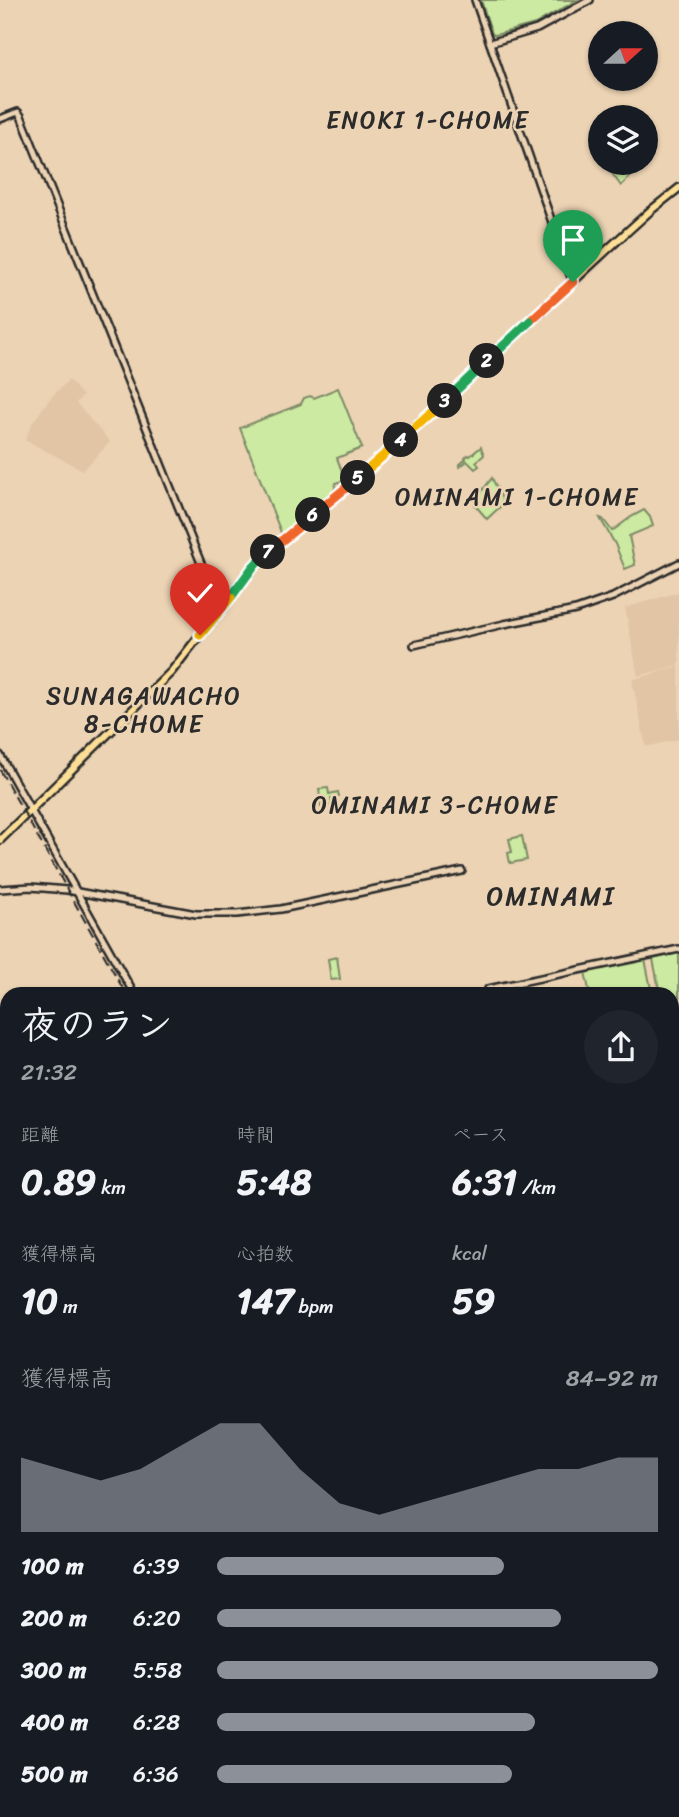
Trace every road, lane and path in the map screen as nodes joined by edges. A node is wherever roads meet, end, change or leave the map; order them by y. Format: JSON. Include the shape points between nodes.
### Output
{"nodes":[{"id":1,"x":475,"y":0,"type":"edge"},
{"id":2,"x":590,"y":0,"type":"edge"},
{"id":3,"x":491,"y":43,"type":"junction"},
{"id":4,"x":0,"y":119,"type":"edge"},
{"id":5,"x":679,"y":188,"type":"edge"},
{"id":6,"x":573,"y":282,"type":"junction"},
{"id":7,"x":679,"y":563,"type":"edge"},
{"id":8,"x":225,"y":605,"type":"junction"},
{"id":9,"x":414,"y":645,"type":"dead end"},
{"id":10,"x":0,"y":755,"type":"edge"},
{"id":11,"x":31,"y":810,"type":"junction"},
{"id":12,"x":0,"y":840,"type":"edge"},
{"id":13,"x":462,"y":872,"type":"dead end"},
{"id":14,"x":0,"y":889,"type":"edge"},
{"id":15,"x":76,"y":891,"type":"junction"},
{"id":16,"x":679,"y":949,"type":"edge"},
{"id":17,"x":130,"y":987,"type":"edge"},
{"id":18,"x":498,"y":987,"type":"edge"}],
"edges":[{"from":1,"to":3,"type":"street"},
{"from":2,"to":3,"type":"street","via":[[537,29]]},
{"from":3,"to":6,"type":"street"},
{"from":4,"to":8,"type":"street","via":[[18,112],[22,116],[211,588]]},
{"from":5,"to":6,"type":"main road"},
{"from":6,"to":8,"type":"main road","via":[[435,410],[265,554]]},
{"from":7,"to":9,"type":"street","via":[[613,597],[576,610]]},
{"from":8,"to":11,"type":"main road","via":[[171,672]]},
{"from":10,"to":11,"type":"street"},
{"from":11,"to":12,"type":"main road"},
{"from":11,"to":15,"type":"street"},
{"from":13,"to":15,"type":"street","via":[[237,914],[196,914]]},
{"from":14,"to":15,"type":"street"},
{"from":15,"to":17,"type":"street"},
{"from":16,"to":18,"type":"street"}]}
